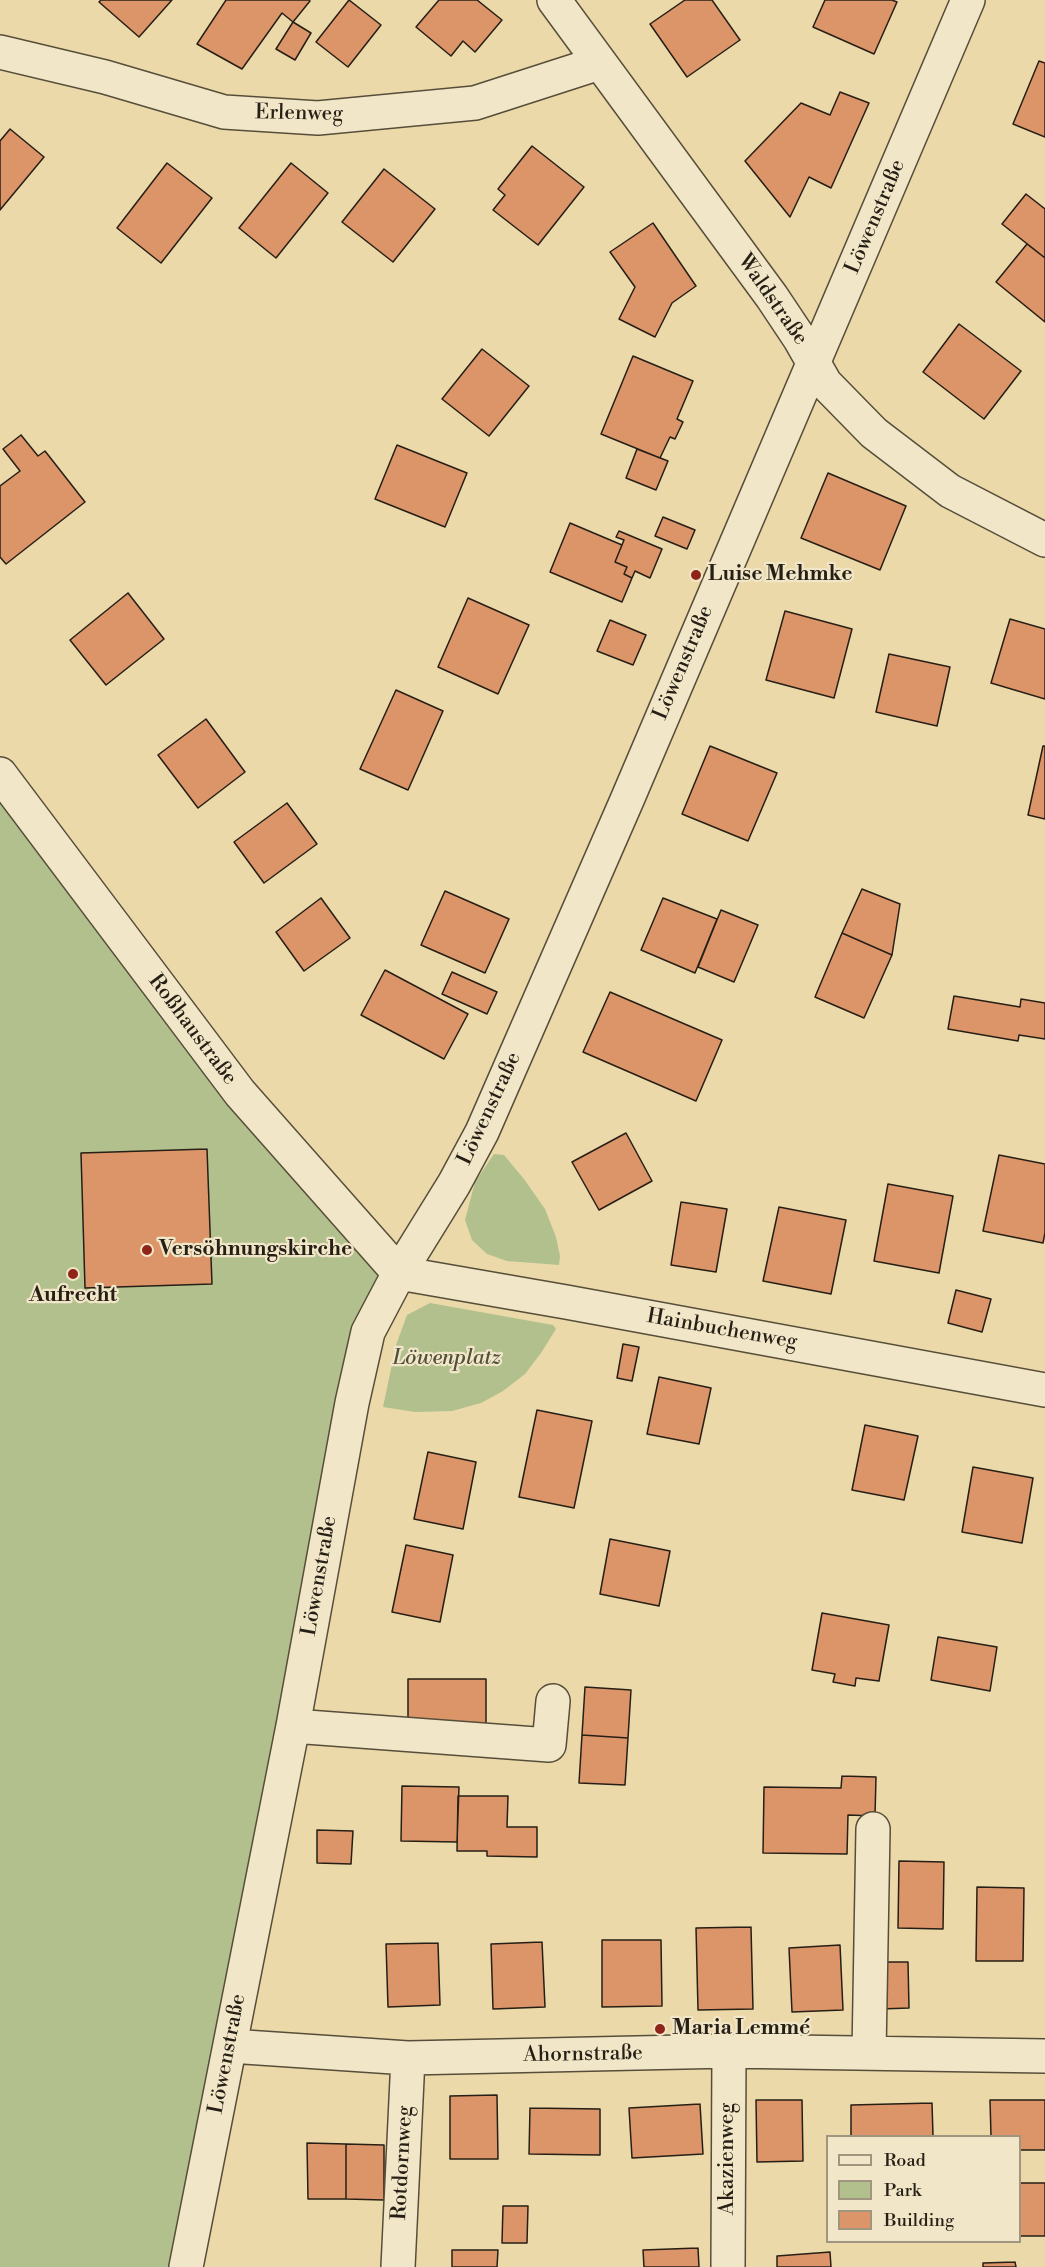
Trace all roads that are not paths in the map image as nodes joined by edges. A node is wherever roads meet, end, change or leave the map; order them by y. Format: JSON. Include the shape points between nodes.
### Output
{"nodes":[{"id":1,"x":554,"y":0,"type":"edge"},
{"id":2,"x":968,"y":0,"type":"edge"},
{"id":3,"x":0,"y":52,"type":"edge"},
{"id":4,"x":599,"y":63,"type":"junction"},
{"id":5,"x":814,"y":362,"type":"junction"},
{"id":6,"x":1045,"y":540,"type":"edge"},
{"id":7,"x":0,"y":774,"type":"edge"},
{"id":8,"x":399,"y":1274,"type":"junction"},
{"id":9,"x":1045,"y":1390,"type":"edge"},
{"id":10,"x":553,"y":1701,"type":"dead end"},
{"id":11,"x":293,"y":1726,"type":"junction"},
{"id":12,"x":873,"y":1829,"type":"dead end"},
{"id":13,"x":230,"y":2046,"type":"junction"},
{"id":14,"x":729,"y":2051,"type":"junction"},
{"id":15,"x":869,"y":2053,"type":"junction"},
{"id":16,"x":1045,"y":2056,"type":"edge"},
{"id":17,"x":408,"y":2058,"type":"junction"},
{"id":18,"x":186,"y":2267,"type":"edge"},
{"id":19,"x":398,"y":2267,"type":"edge"},
{"id":20,"x":728,"y":2267,"type":"edge"}],
"edges":[{"from":1,"to":4,"type":"street","name":"Waldstraße"},
{"from":2,"to":5,"type":"street","name":"Löwenstraße"},
{"from":3,"to":4,"type":"street","name":"Erlenweg","via":[[105,77],[224,112],[318,118],[475,103]]},
{"from":4,"to":5,"type":"street","name":"Waldstraße","via":[[772,297]]},
{"from":5,"to":6,"type":"street","name":"Waldstraße","via":[[825,382],[874,433],[950,492]]},
{"from":5,"to":8,"type":"street","name":"Löwenstraße","via":[[482,1132]]},
{"from":7,"to":8,"type":"street","name":"Roßhaustraße","via":[[240,1094]]},
{"from":8,"to":9,"type":"street","name":"Hainbuchenweg"},
{"from":8,"to":11,"type":"street","name":"Löwenstraße","via":[[368,1332],[351,1403]]},
{"from":10,"to":11,"type":"street","via":[[549,1745]]},
{"from":11,"to":13,"type":"street","name":"Löwenstraße"},
{"from":12,"to":15,"type":"street"},
{"from":13,"to":17,"type":"street","name":"Ahornstraße"},
{"from":13,"to":18,"type":"street","name":"Löwenstraße"},
{"from":14,"to":15,"type":"street","name":"Ahornstraße"},
{"from":14,"to":17,"type":"street","name":"Ahornstraße"},
{"from":14,"to":20,"type":"street","name":"Akazienweg"},
{"from":15,"to":16,"type":"street","name":"Ahornstraße"},
{"from":17,"to":19,"type":"street","name":"Rotdornweg"}]}
